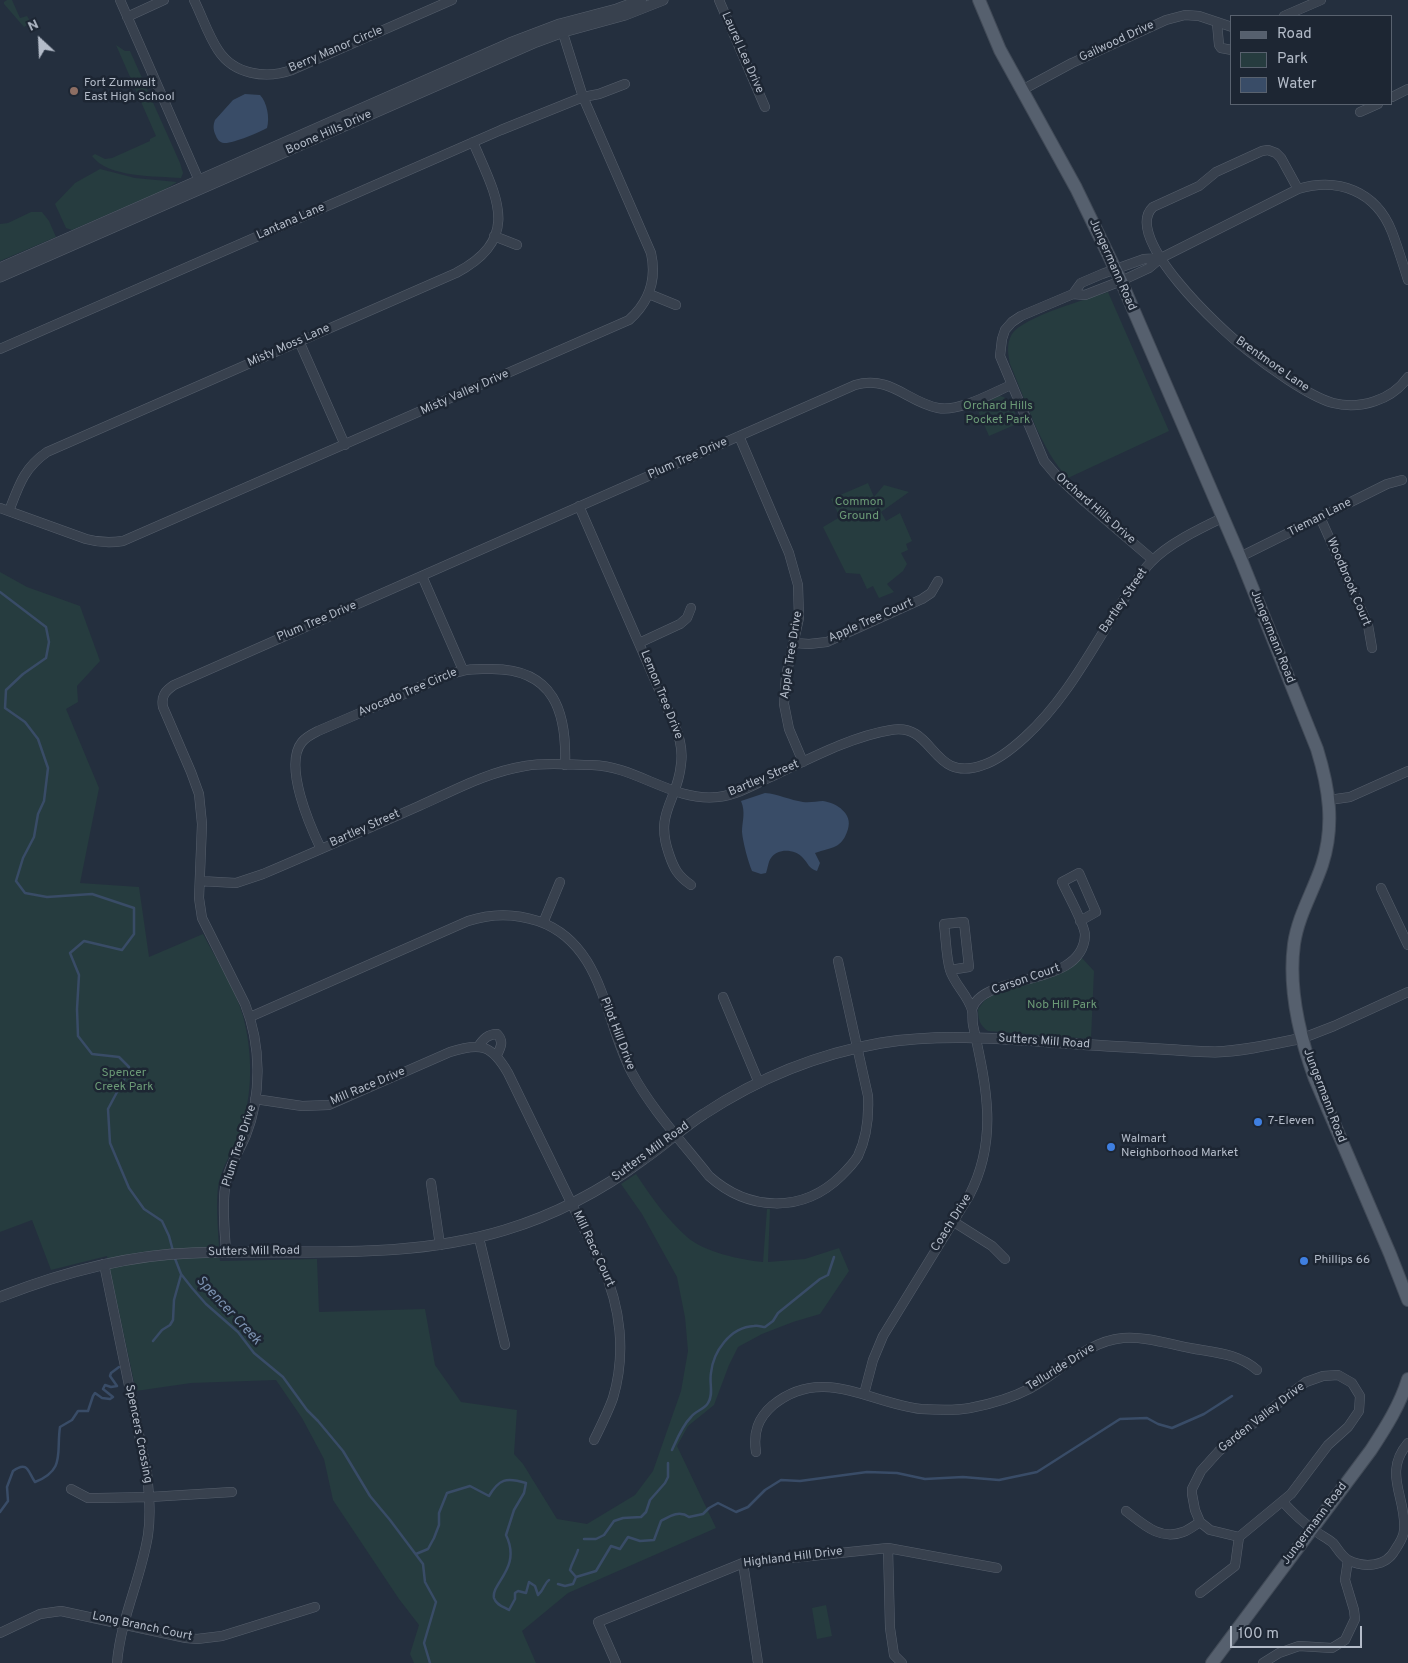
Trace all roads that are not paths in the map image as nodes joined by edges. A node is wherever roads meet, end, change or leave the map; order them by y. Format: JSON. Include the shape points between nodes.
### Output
{"nodes":[{"id":1,"x":120,"y":0,"type":"edge"},
{"id":2,"x":164,"y":0,"type":"edge"},
{"id":3,"x":194,"y":0,"type":"edge"},
{"id":4,"x":452,"y":0,"type":"edge"},
{"id":5,"x":641,"y":0,"type":"edge"},
{"id":6,"x":663,"y":0,"type":"edge"},
{"id":7,"x":718,"y":0,"type":"edge"},
{"id":8,"x":979,"y":0,"type":"edge"},
{"id":9,"x":1321,"y":0,"type":"edge"},
{"id":10,"x":1305,"y":3,"type":"edge"},
{"id":11,"x":1286,"y":15,"type":"edge"},
{"id":12,"x":128,"y":16,"type":"junction"},
{"id":13,"x":1217,"y":22,"type":"junction"},
{"id":14,"x":1230,"y":26,"type":"edge"},
{"id":15,"x":562,"y":28,"type":"junction"},
{"id":16,"x":1230,"y":50,"type":"edge"},
{"id":17,"x":625,"y":84,"type":"dead end"},
{"id":18,"x":1408,"y":89,"type":"edge"},
{"id":19,"x":1022,"y":90,"type":"junction"},
{"id":20,"x":1393,"y":96,"type":"edge"},
{"id":21,"x":583,"y":97,"type":"junction"},
{"id":22,"x":1376,"y":105,"type":"edge"},
{"id":23,"x":765,"y":107,"type":"dead end"},
{"id":24,"x":1360,"y":112,"type":"dead end"},
{"id":25,"x":473,"y":142,"type":"junction"},
{"id":26,"x":201,"y":185,"type":"junction"},
{"id":27,"x":1298,"y":189,"type":"junction"},
{"id":28,"x":494,"y":236,"type":"junction"},
{"id":29,"x":517,"y":245,"type":"dead end"},
{"id":30,"x":1161,"y":258,"type":"junction"},
{"id":31,"x":0,"y":268,"type":"edge"},
{"id":32,"x":1118,"y":275,"type":"junction"},
{"id":33,"x":0,"y":277,"type":"edge"},
{"id":34,"x":1408,"y":280,"type":"edge"},
{"id":35,"x":649,"y":294,"type":"junction"},
{"id":36,"x":1072,"y":294,"type":"junction"},
{"id":37,"x":676,"y":305,"type":"dead end"},
{"id":38,"x":298,"y":341,"type":"junction"},
{"id":39,"x":0,"y":349,"type":"edge"},
{"id":40,"x":1408,"y":377,"type":"edge"},
{"id":41,"x":1012,"y":385,"type":"junction"},
{"id":42,"x":738,"y":436,"type":"junction"},
{"id":43,"x":345,"y":445,"type":"junction"},
{"id":44,"x":1402,"y":480,"type":"dead end"},
{"id":45,"x":579,"y":506,"type":"junction"},
{"id":46,"x":4,"y":509,"type":"edge"},
{"id":47,"x":1320,"y":517,"type":"junction"},
{"id":48,"x":1222,"y":518,"type":"junction"},
{"id":49,"x":1240,"y":557,"type":"junction"},
{"id":50,"x":1153,"y":560,"type":"junction"},
{"id":51,"x":422,"y":576,"type":"junction"},
{"id":52,"x":938,"y":581,"type":"dead end"},
{"id":53,"x":691,"y":608,"type":"dead end"},
{"id":54,"x":639,"y":643,"type":"junction"},
{"id":55,"x":795,"y":643,"type":"junction"},
{"id":56,"x":1372,"y":648,"type":"dead end"},
{"id":57,"x":463,"y":670,"type":"junction"},
{"id":58,"x":803,"y":762,"type":"junction"},
{"id":59,"x":566,"y":765,"type":"junction"},
{"id":60,"x":1408,"y":771,"type":"edge"},
{"id":61,"x":674,"y":791,"type":"junction"},
{"id":62,"x":1329,"y":800,"type":"junction"},
{"id":63,"x":321,"y":849,"type":"junction"},
{"id":64,"x":200,"y":881,"type":"junction"},
{"id":65,"x":560,"y":882,"type":"dead end"},
{"id":66,"x":691,"y":885,"type":"dead end"},
{"id":67,"x":1381,"y":888,"type":"dead end"},
{"id":68,"x":1080,"y":921,"type":"junction"},
{"id":69,"x":543,"y":923,"type":"junction"},
{"id":70,"x":1408,"y":944,"type":"edge"},
{"id":71,"x":838,"y":960,"type":"dead end"},
{"id":72,"x":950,"y":970,"type":"junction"},
{"id":73,"x":1408,"y":992,"type":"edge"},
{"id":74,"x":723,"y":997,"type":"dead end"},
{"id":75,"x":972,"y":1009,"type":"junction"},
{"id":76,"x":250,"y":1017,"type":"junction"},
{"id":77,"x":977,"y":1038,"type":"junction"},
{"id":78,"x":1303,"y":1038,"type":"junction"},
{"id":79,"x":478,"y":1047,"type":"junction"},
{"id":80,"x":856,"y":1048,"type":"junction"},
{"id":81,"x":497,"y":1055,"type":"junction"},
{"id":82,"x":759,"y":1083,"type":"junction"},
{"id":83,"x":255,"y":1099,"type":"junction"},
{"id":84,"x":676,"y":1134,"type":"junction"},
{"id":85,"x":430,"y":1183,"type":"dead end"},
{"id":86,"x":571,"y":1203,"type":"junction"},
{"id":87,"x":954,"y":1222,"type":"junction"},
{"id":88,"x":479,"y":1238,"type":"junction"},
{"id":89,"x":440,"y":1245,"type":"junction"},
{"id":90,"x":226,"y":1253,"type":"junction"},
{"id":91,"x":1005,"y":1259,"type":"dead end"},
{"id":92,"x":104,"y":1264,"type":"junction"},
{"id":93,"x":0,"y":1297,"type":"edge"},
{"id":94,"x":1408,"y":1300,"type":"edge"},
{"id":95,"x":505,"y":1345,"type":"dead end"},
{"id":96,"x":1257,"y":1370,"type":"dead end"},
{"id":97,"x":1408,"y":1379,"type":"edge"},
{"id":98,"x":864,"y":1394,"type":"junction"},
{"id":99,"x":594,"y":1440,"type":"dead end"},
{"id":100,"x":1408,"y":1443,"type":"edge"},
{"id":101,"x":756,"y":1452,"type":"dead end"},
{"id":102,"x":72,"y":1489,"type":"dead end"},
{"id":103,"x":232,"y":1492,"type":"dead end"},
{"id":104,"x":150,"y":1497,"type":"junction"},
{"id":105,"x":1283,"y":1502,"type":"junction"},
{"id":106,"x":1126,"y":1511,"type":"dead end"},
{"id":107,"x":1200,"y":1522,"type":"junction"},
{"id":108,"x":1312,"y":1529,"type":"junction"},
{"id":109,"x":1239,"y":1537,"type":"junction"},
{"id":110,"x":888,"y":1548,"type":"junction"},
{"id":111,"x":1348,"y":1560,"type":"junction"},
{"id":112,"x":743,"y":1563,"type":"junction"},
{"id":113,"x":997,"y":1568,"type":"dead end"},
{"id":114,"x":1200,"y":1594,"type":"dead end"},
{"id":115,"x":314,"y":1607,"type":"dead end"},
{"id":116,"x":123,"y":1624,"type":"junction"},
{"id":117,"x":0,"y":1633,"type":"edge"},
{"id":118,"x":117,"y":1663,"type":"edge"},
{"id":119,"x":616,"y":1663,"type":"edge"},
{"id":120,"x":758,"y":1663,"type":"edge"},
{"id":121,"x":902,"y":1663,"type":"edge"},
{"id":122,"x":1212,"y":1663,"type":"edge"},
{"id":123,"x":1263,"y":1663,"type":"edge"}],
"edges":[{"from":1,"to":12,"type":"street"},
{"from":2,"to":12,"type":"street"},
{"from":3,"to":4,"type":"street","name":"Berry Manor Circle","via":[[224,59],[243,70],[266,76],[292,70]]},
{"from":5,"to":15,"type":"street","name":"Boone Hills Drive"},
{"from":6,"to":15,"type":"street","name":"Boone Hills Drive","via":[[625,15]]},
{"from":7,"to":23,"type":"street","name":"Laurel Lea Drive"},
{"from":8,"to":19,"type":"main road","name":"Jungermann Road","via":[[1000,50]]},
{"from":9,"to":10,"type":"street"},
{"from":10,"to":11,"type":"street"},
{"from":12,"to":26,"type":"street"},
{"from":13,"to":14,"type":"street","name":"Gailwood Drive"},
{"from":13,"to":16,"type":"street","via":[[1219,45]]},
{"from":13,"to":19,"type":"street","name":"Gailwood Drive","via":[[1185,15],[1166,20]]},
{"from":15,"to":21,"type":"street","name":"Misty Valley Drive"},
{"from":15,"to":26,"type":"street","name":"Boone Hills Drive"},
{"from":17,"to":21,"type":"street","name":"Lantana Lane"},
{"from":18,"to":20,"type":"street"},
{"from":19,"to":32,"type":"main road","name":"Jungermann Road"},
{"from":21,"to":25,"type":"street","name":"Lantana Lane"},
{"from":21,"to":35,"type":"street","name":"Misty Valley Drive","via":[[651,253],[654,275]]},
{"from":22,"to":24,"type":"street"},
{"from":25,"to":28,"type":"street","name":"Misty Moss Lane","via":[[498,201],[498,225]]},
{"from":25,"to":39,"type":"street","name":"Lantana Lane"},
{"from":26,"to":31,"type":"street","name":"Boone Hills Drive"},
{"from":26,"to":33,"type":"street","name":"Boone Hills Drive"},
{"from":27,"to":30,"type":"street"},
{"from":27,"to":30,"type":"street","name":"Brentmore Lane","via":[[1281,158],[1268,150],[1216,172],[1199,186],[1148,211],[1147,231]]},
{"from":27,"to":34,"type":"street","via":[[1334,184],[1371,201],[1392,232]]},
{"from":28,"to":29,"type":"street"},
{"from":28,"to":38,"type":"street","name":"Misty Moss Lane","via":[[486,252],[468,267]]},
{"from":30,"to":32,"type":"street","via":[[1149,268]]},
{"from":30,"to":32,"type":"street","via":[[1144,259]]},
{"from":30,"to":40,"type":"street","name":"Brentmore Lane","via":[[1184,289],[1222,329],[1318,397],[1346,405],[1371,403],[1399,388]]},
{"from":32,"to":36,"type":"street","name":"Orchard Hills Drive","via":[[1085,295]]},
{"from":32,"to":36,"type":"street","name":"Orchard Hills Drive","via":[[1081,283]]},
{"from":32,"to":48,"type":"main road","name":"Jungermann Road"},
{"from":35,"to":37,"type":"street"},
{"from":35,"to":43,"type":"street","name":"Misty Valley Drive","via":[[638,312],[616,327]]},
{"from":36,"to":41,"type":"street","name":"Orchard Hills Drive","via":[[1021,316],[1006,330],[1000,356]]},
{"from":38,"to":43,"type":"street"},
{"from":38,"to":46,"type":"street","name":"Misty Moss Lane","via":[[47,452],[26,470]]},
{"from":41,"to":42,"type":"street","name":"Plum Tree Drive","via":[[957,407],[938,408],[887,385],[864,383]]},
{"from":41,"to":50,"type":"street","name":"Orchard Hills Drive","via":[[1049,468]]},
{"from":42,"to":45,"type":"street","name":"Plum Tree Drive"},
{"from":42,"to":55,"type":"street","name":"Apple Tree Drive","via":[[795,570],[800,609]]},
{"from":43,"to":46,"type":"street","name":"Misty Valley Drive","via":[[124,541],[99,543]]},
{"from":44,"to":47,"type":"street","name":"Tieman Lane","via":[[1387,484]]},
{"from":45,"to":51,"type":"street","name":"Plum Tree Drive"},
{"from":45,"to":54,"type":"street","name":"Lemon Tree Drive"},
{"from":47,"to":49,"type":"street","name":"Tieman Lane"},
{"from":47,"to":56,"type":"street","name":"Woodbrook Court","via":[[1368,625]]},
{"from":48,"to":49,"type":"main road","name":"Jungermann Road"},
{"from":48,"to":50,"type":"street","name":"Bartley Street","via":[[1171,546]]},
{"from":49,"to":62,"type":"main road","name":"Jungermann Road","via":[[1317,749]]},
{"from":50,"to":58,"type":"street","name":"Bartley Street","via":[[1062,698],[1016,746],[992,762],[971,768],[955,768],[939,758],[915,732],[896,729],[860,739]]},
{"from":51,"to":57,"type":"street"},
{"from":51,"to":64,"type":"street","name":"Plum Tree Drive","via":[[174,684],[164,694],[163,707],[199,794],[202,824]]},
{"from":52,"to":55,"type":"street","name":"Apple Tree Court","via":[[931,593],[922,599],[827,642]]},
{"from":53,"to":54,"type":"street","via":[[680,624]]},
{"from":54,"to":61,"type":"street","name":"Lemon Tree Drive","via":[[680,740],[681,764]]},
{"from":55,"to":58,"type":"street","name":"Apple Tree Drive","via":[[786,676],[784,704],[789,729]]},
{"from":57,"to":59,"type":"street","name":"Avocado Tree Circle","via":[[514,671],[540,682],[562,715]]},
{"from":57,"to":63,"type":"street","name":"Avocado Tree Circle","via":[[318,731],[302,742],[296,758],[300,794],[304,812]]},
{"from":58,"to":61,"type":"street","name":"Bartley Street","via":[[734,794],[706,798]]},
{"from":59,"to":61,"type":"street","name":"Bartley Street","via":[[609,767]]},
{"from":59,"to":63,"type":"street","name":"Bartley Street","via":[[537,764],[496,773]]},
{"from":60,"to":62,"type":"street","via":[[1350,797]]},
{"from":61,"to":66,"type":"street","name":"Lemon Tree Drive","via":[[665,816],[664,840],[675,871]]},
{"from":62,"to":78,"type":"main road","name":"Jungermann Road","via":[[1328,837],[1322,864],[1300,917],[1294,943],[1292,971]]},
{"from":63,"to":64,"type":"street","name":"Bartley Street","via":[[247,880]]},
{"from":64,"to":76,"type":"street","name":"Plum Tree Drive","via":[[202,918]]},
{"from":65,"to":69,"type":"street"},
{"from":67,"to":70,"type":"street"},
{"from":68,"to":68,"type":"street","name":"Carson Court","via":[[1062,882],[1080,873],[1096,912]]},
{"from":68,"to":75,"type":"street","name":"Carson Court","via":[[1085,934],[1082,948],[1073,961],[1051,973],[1004,985],[973,1004]]},
{"from":69,"to":76,"type":"street","name":"Pilot Hill Drive","via":[[510,915],[468,920]]},
{"from":69,"to":84,"type":"street","name":"Pilot Hill Drive","via":[[576,945],[586,960],[638,1085]]},
{"from":71,"to":80,"type":"street","name":"Pilot Hill Drive"},
{"from":72,"to":72,"type":"street","via":[[944,924],[964,922],[968,967]]},
{"from":72,"to":75,"type":"street"},
{"from":73,"to":78,"type":"street"},
{"from":74,"to":82,"type":"street"},
{"from":75,"to":77,"type":"street","name":"Coach Drive"},
{"from":76,"to":83,"type":"street","name":"Plum Tree Drive","via":[[257,1062]]},
{"from":77,"to":78,"type":"street","name":"Sutters Mill Road","via":[[1128,1044],[1216,1052]]},
{"from":77,"to":80,"type":"street","name":"Sutters Mill Road","via":[[920,1039]]},
{"from":77,"to":87,"type":"street","name":"Coach Drive","via":[[988,1101],[987,1140],[975,1185]]},
{"from":78,"to":94,"type":"main road","name":"Jungermann Road","via":[[1315,1080]]},
{"from":79,"to":81,"type":"street"},
{"from":79,"to":81,"type":"street","name":"Mill Race Drive","via":[[486,1037],[497,1034],[502,1043]]},
{"from":79,"to":83,"type":"street","name":"Mill Race Drive","via":[[450,1052],[329,1105],[302,1106]]},
{"from":80,"to":82,"type":"street","name":"Sutters Mill Road","via":[[800,1065]]},
{"from":80,"to":84,"type":"street","name":"Pilot Hill Drive","via":[[868,1096],[869,1113],[863,1144],[848,1169],[818,1193],[779,1204],[742,1198],[709,1176]]},
{"from":81,"to":86,"type":"street","name":"Mill Race Drive"},
{"from":82,"to":84,"type":"street","name":"Sutters Mill Road"},
{"from":83,"to":90,"type":"street","name":"Plum Tree Drive","via":[[225,1188]]},
{"from":84,"to":86,"type":"street","name":"Sutters Mill Road","via":[[623,1174]]},
{"from":85,"to":89,"type":"street"},
{"from":86,"to":88,"type":"street","name":"Sutters Mill Road","via":[[523,1224]]},
{"from":86,"to":99,"type":"street","name":"Mill Race Court","via":[[610,1283],[619,1321],[616,1384]]},
{"from":87,"to":91,"type":"street","via":[[992,1246]]},
{"from":87,"to":98,"type":"street","name":"Coach Drive","via":[[883,1336]]},
{"from":88,"to":89,"type":"street","name":"Sutters Mill Road"},
{"from":88,"to":95,"type":"street"},
{"from":89,"to":90,"type":"street","name":"Sutters Mill Road","via":[[387,1250]]},
{"from":90,"to":92,"type":"street","name":"Sutters Mill Road","via":[[155,1256]]},
{"from":92,"to":93,"type":"street","name":"Sutters Mill Road"},
{"from":92,"to":104,"type":"street","name":"Spencers Crossing"},
{"from":96,"to":98,"type":"street","name":"Telluride Drive","via":[[1240,1358],[1124,1338],[1100,1344],[1031,1388],[987,1404],[956,1410],[921,1409]]},
{"from":97,"to":108,"type":"main road","name":"Jungermann Road","via":[[1391,1419]]},
{"from":98,"to":101,"type":"street","name":"Telluride Drive","via":[[820,1386],[789,1394],[758,1422],[754,1438]]},
{"from":100,"to":111,"type":"street","via":[[1400,1453],[1397,1468],[1398,1494],[1404,1519],[1399,1545],[1392,1556],[1381,1563],[1369,1565]]},
{"from":102,"to":104,"type":"street","via":[[88,1498]]},
{"from":103,"to":104,"type":"street"},
{"from":104,"to":116,"type":"street","name":"Spencers Crossing","via":[[147,1537]]},
{"from":105,"to":107,"type":"street","name":"Garden Valley Drive","via":[[1359,1411],[1360,1396],[1352,1383],[1338,1375],[1306,1382],[1219,1450],[1201,1471],[1192,1489]]},
{"from":105,"to":108,"type":"street"},
{"from":105,"to":109,"type":"street","name":"Garden Valley Drive"},
{"from":106,"to":107,"type":"street","via":[[1152,1532],[1183,1532]]},
{"from":107,"to":109,"type":"street","via":[[1210,1530]]},
{"from":108,"to":111,"type":"street"},
{"from":108,"to":122,"type":"main road","name":"Jungermann Road"},
{"from":109,"to":114,"type":"street","via":[[1235,1566]]},
{"from":110,"to":112,"type":"street","name":"Highland Hill Drive"},
{"from":110,"to":113,"type":"street","name":"Highland Hill Drive"},
{"from":110,"to":121,"type":"street","via":[[890,1628],[894,1655]]},
{"from":111,"to":123,"type":"street","via":[[1345,1580],[1355,1619],[1345,1640],[1332,1648],[1299,1646]]},
{"from":112,"to":119,"type":"street","name":"Highland Hill Drive","via":[[598,1622]]},
{"from":112,"to":120,"type":"street"},
{"from":115,"to":116,"type":"street","name":"Long Branch Court","via":[[209,1639],[186,1638]]},
{"from":116,"to":117,"type":"street","name":"Long Branch Court","via":[[71,1612],[51,1612]]},
{"from":116,"to":118,"type":"street","name":"Spencers Crossing"}]}
